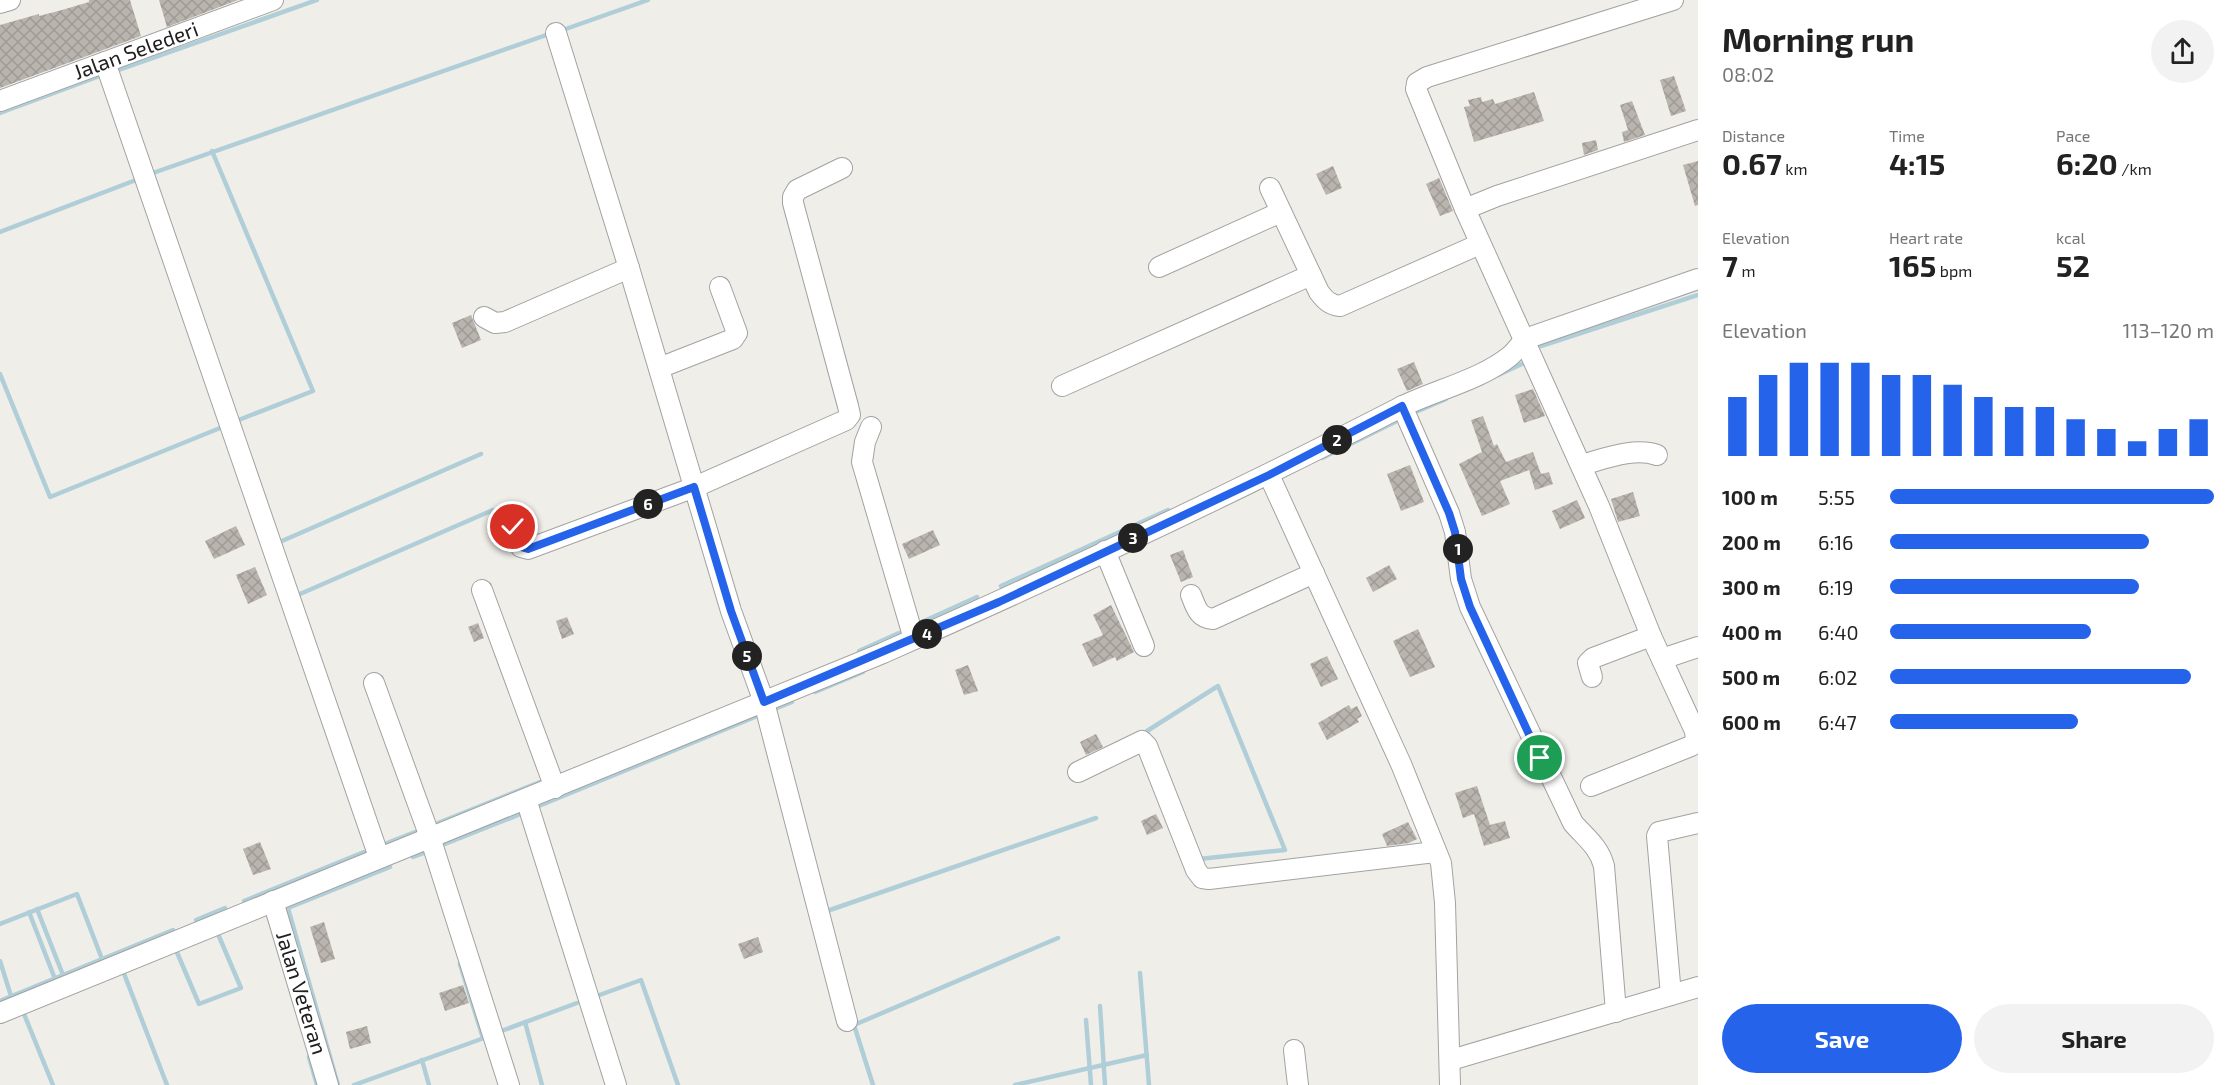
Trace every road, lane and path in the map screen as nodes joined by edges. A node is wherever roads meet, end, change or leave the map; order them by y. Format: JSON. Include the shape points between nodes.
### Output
{"nodes":[{"id":1,"x":10,"y":0,"type":"edge"},
{"id":2,"x":273,"y":0,"type":"edge"},
{"id":3,"x":1673,"y":0,"type":"edge"},
{"id":4,"x":0,"y":3,"type":"edge"},
{"id":5,"x":556,"y":33,"type":"dead end"},
{"id":6,"x":105,"y":62,"type":"junction"},
{"id":7,"x":0,"y":101,"type":"edge"},
{"id":8,"x":1698,"y":130,"type":"edge"},
{"id":9,"x":842,"y":168,"type":"dead end"},
{"id":10,"x":1270,"y":188,"type":"dead end"},
{"id":11,"x":1465,"y":209,"type":"junction"},
{"id":12,"x":1281,"y":212,"type":"junction"},
{"id":13,"x":1480,"y":244,"type":"junction"},
{"id":14,"x":1159,"y":267,"type":"dead end"},
{"id":15,"x":629,"y":268,"type":"junction"},
{"id":16,"x":1311,"y":275,"type":"junction"},
{"id":17,"x":1698,"y":279,"type":"edge"},
{"id":18,"x":720,"y":287,"type":"dead end"},
{"id":19,"x":484,"y":316,"type":"dead end"},
{"id":20,"x":1525,"y":339,"type":"junction"},
{"id":21,"x":659,"y":368,"type":"junction"},
{"id":22,"x":1062,"y":386,"type":"dead end"},
{"id":23,"x":1402,"y":406,"type":"junction"},
{"id":24,"x":871,"y":427,"type":"dead end"},
{"id":25,"x":1657,"y":455,"type":"dead end"},
{"id":26,"x":1581,"y":465,"type":"junction"},
{"id":27,"x":1269,"y":475,"type":"junction"},
{"id":28,"x":694,"y":487,"type":"junction"},
{"id":29,"x":513,"y":527,"type":"dead end"},
{"id":30,"x":1105,"y":551,"type":"junction"},
{"id":31,"x":1314,"y":573,"type":"junction"},
{"id":32,"x":482,"y":590,"type":"dead end"},
{"id":33,"x":1191,"y":595,"type":"dead end"},
{"id":34,"x":1651,"y":636,"type":"junction"},
{"id":35,"x":914,"y":639,"type":"junction"},
{"id":36,"x":1144,"y":646,"type":"dead end"},
{"id":37,"x":1698,"y":647,"type":"edge"},
{"id":38,"x":1662,"y":659,"type":"junction"},
{"id":39,"x":1592,"y":677,"type":"dead end"},
{"id":40,"x":374,"y":683,"type":"dead end"},
{"id":41,"x":764,"y":702,"type":"junction"},
{"id":42,"x":1078,"y":772,"type":"dead end"},
{"id":43,"x":1591,"y":786,"type":"dead end"},
{"id":44,"x":555,"y":788,"type":"junction"},
{"id":45,"x":526,"y":799,"type":"junction"},
{"id":46,"x":1698,"y":823,"type":"edge"},
{"id":47,"x":430,"y":837,"type":"junction"},
{"id":48,"x":1436,"y":852,"type":"junction"},
{"id":49,"x":379,"y":857,"type":"junction"},
{"id":50,"x":273,"y":901,"type":"junction"},
{"id":51,"x":1698,"y":987,"type":"edge"},
{"id":52,"x":1671,"y":995,"type":"junction"},
{"id":53,"x":1616,"y":1012,"type":"junction"},
{"id":54,"x":0,"y":1013,"type":"edge"},
{"id":55,"x":847,"y":1021,"type":"dead end"},
{"id":56,"x":1294,"y":1050,"type":"dead end"},
{"id":57,"x":1451,"y":1059,"type":"junction"},
{"id":58,"x":328,"y":1085,"type":"edge"},
{"id":59,"x":509,"y":1085,"type":"edge"},
{"id":60,"x":616,"y":1085,"type":"edge"},
{"id":61,"x":1298,"y":1085,"type":"edge"},
{"id":62,"x":1450,"y":1085,"type":"edge"}],
"edges":[{"from":1,"to":4,"type":"street"},
{"from":2,"to":6,"type":"street","name":"Jalan Selederi"},
{"from":3,"to":11,"type":"street","via":[[1417,83],[1416,89]]},
{"from":5,"to":15,"type":"street"},
{"from":6,"to":7,"type":"street","name":"Jalan Selederi"},
{"from":6,"to":49,"type":"street"},
{"from":8,"to":11,"type":"street"},
{"from":9,"to":28,"type":"street","via":[[797,190],[793,203],[850,415]]},
{"from":10,"to":12,"type":"street"},
{"from":11,"to":13,"type":"street"},
{"from":12,"to":14,"type":"street"},
{"from":12,"to":16,"type":"street"},
{"from":13,"to":16,"type":"street","via":[[1340,306],[1325,300]]},
{"from":13,"to":20,"type":"street"},
{"from":15,"to":19,"type":"street","via":[[505,322],[495,323]]},
{"from":15,"to":21,"type":"street"},
{"from":16,"to":22,"type":"street"},
{"from":17,"to":20,"type":"street"},
{"from":18,"to":21,"type":"street","via":[[737,333],[733,339]]},
{"from":20,"to":23,"type":"street","via":[[1495,366]]},
{"from":20,"to":26,"type":"street"},
{"from":21,"to":28,"type":"street"},
{"from":23,"to":27,"type":"street"},
{"from":23,"to":53,"type":"street","via":[[1449,513],[1470,607],[1573,823],[1601,855]]},
{"from":24,"to":35,"type":"street","via":[[862,462]]},
{"from":25,"to":26,"type":"street","via":[[1634,452]]},
{"from":26,"to":34,"type":"street"},
{"from":27,"to":30,"type":"street"},
{"from":27,"to":31,"type":"street"},
{"from":28,"to":29,"type":"street","via":[[528,549],[521,547]]},
{"from":28,"to":41,"type":"street","via":[[731,611]]},
{"from":30,"to":35,"type":"street"},
{"from":30,"to":36,"type":"street"},
{"from":31,"to":33,"type":"street","via":[[1212,619],[1198,613]]},
{"from":31,"to":48,"type":"street","via":[[1401,764]]},
{"from":32,"to":44,"type":"street"},
{"from":34,"to":38,"type":"street"},
{"from":34,"to":39,"type":"street","via":[[1593,658],[1588,663]]},
{"from":35,"to":41,"type":"street"},
{"from":37,"to":38,"type":"street"},
{"from":38,"to":43,"type":"street","via":[[1696,741]]},
{"from":40,"to":47,"type":"street"},
{"from":41,"to":44,"type":"street"},
{"from":41,"to":55,"type":"street"},
{"from":42,"to":48,"type":"street","via":[[1142,741],[1202,878]]},
{"from":44,"to":45,"type":"street"},
{"from":45,"to":47,"type":"street"},
{"from":45,"to":60,"type":"street"},
{"from":46,"to":52,"type":"street","via":[[1659,832],[1658,836]]},
{"from":47,"to":49,"type":"street"},
{"from":47,"to":59,"type":"street"},
{"from":48,"to":57,"type":"street","via":[[1443,879]]},
{"from":49,"to":50,"type":"street"},
{"from":50,"to":54,"type":"street"},
{"from":50,"to":58,"type":"street","name":"Jalan Veteran"},
{"from":51,"to":52,"type":"street"},
{"from":52,"to":53,"type":"street"},
{"from":53,"to":57,"type":"street"},
{"from":56,"to":61,"type":"street"},
{"from":57,"to":62,"type":"street"}]}
